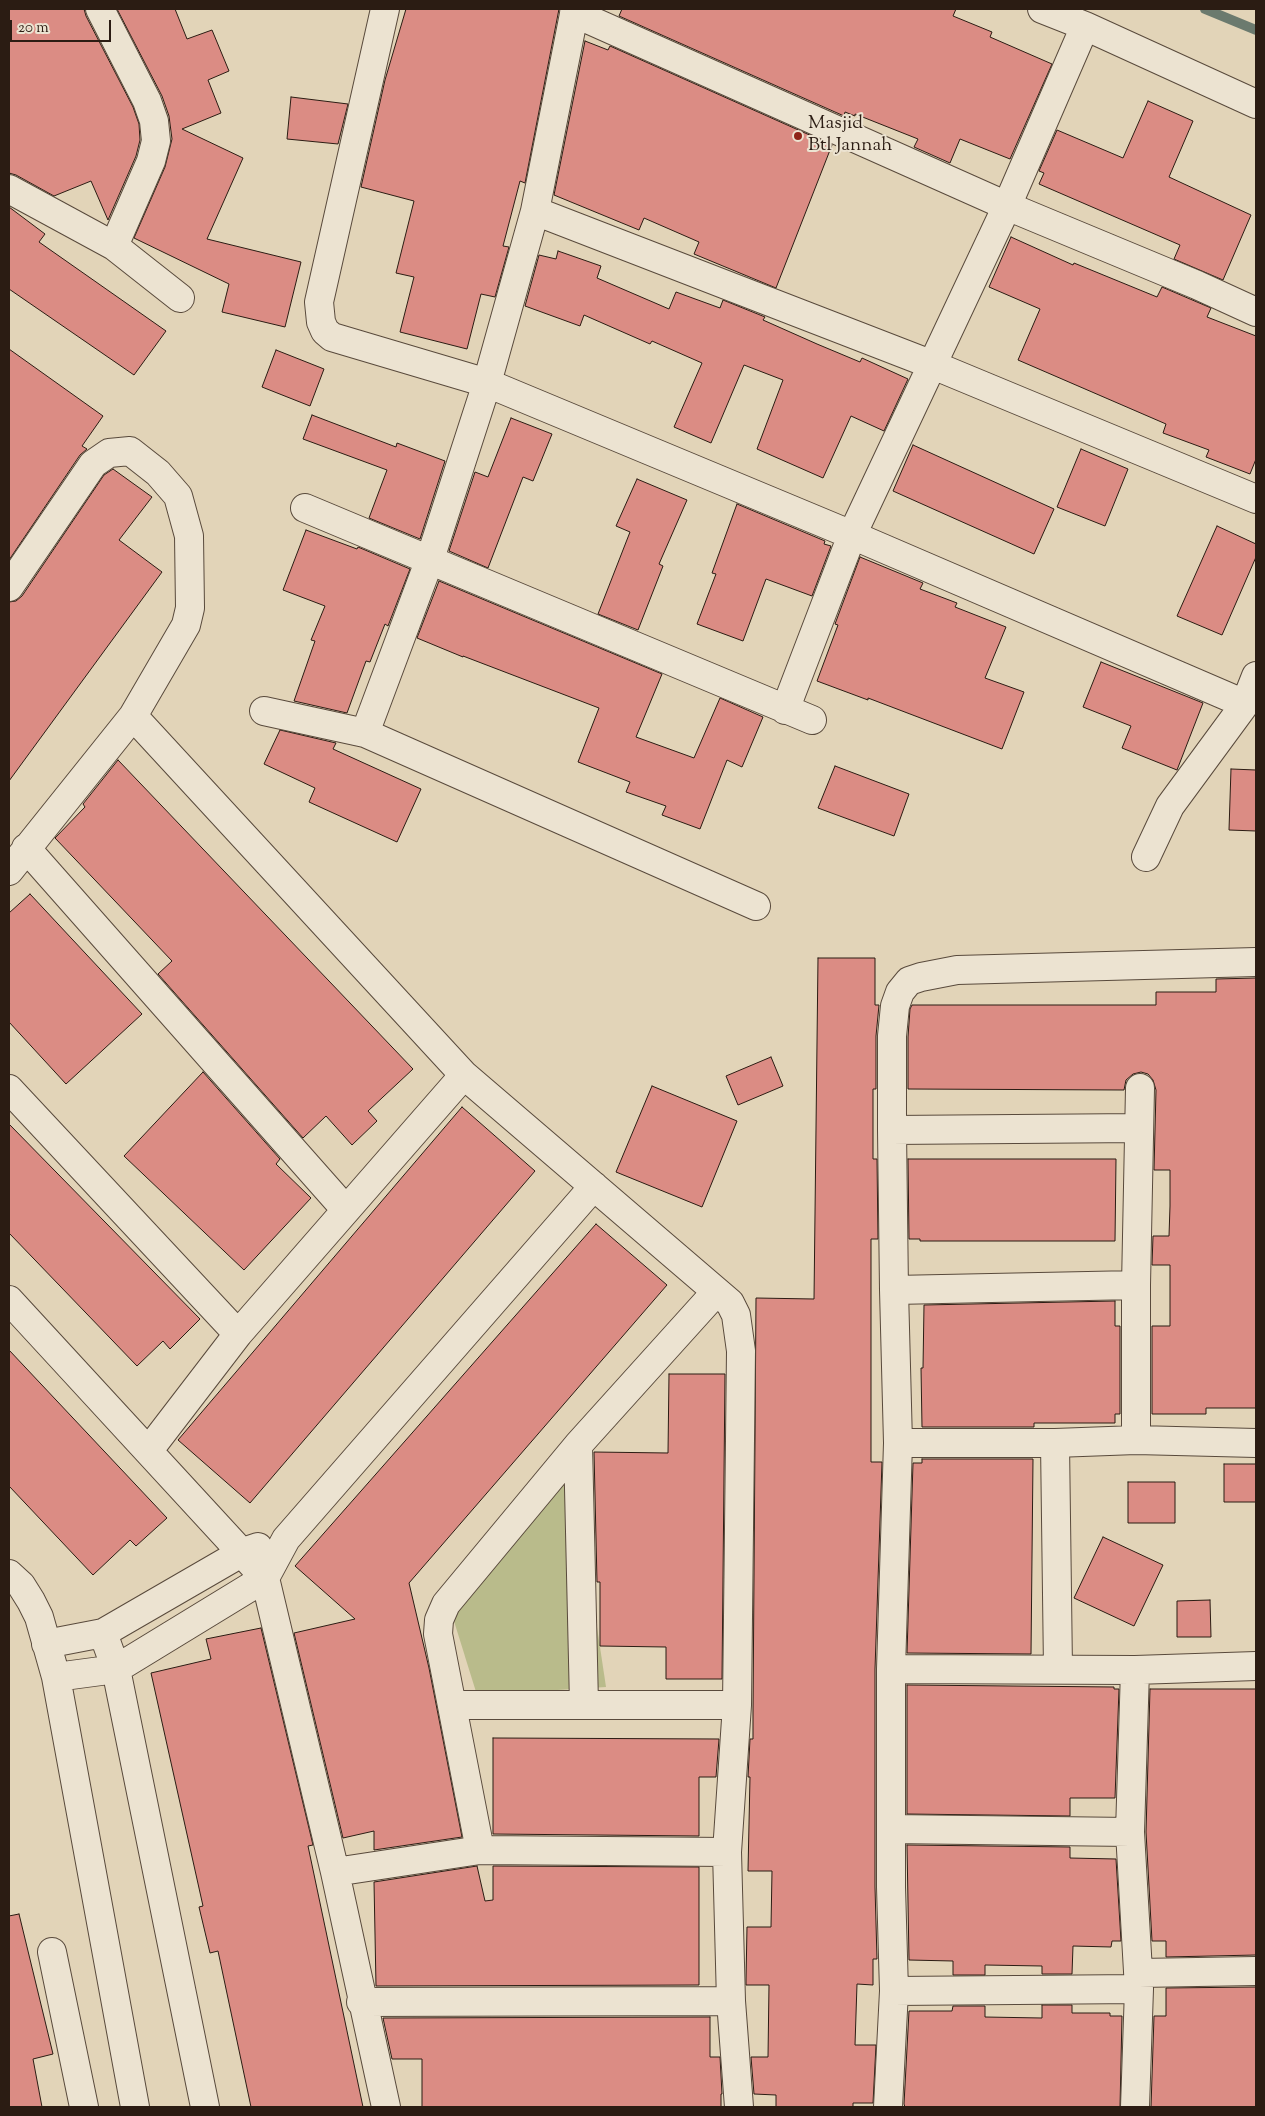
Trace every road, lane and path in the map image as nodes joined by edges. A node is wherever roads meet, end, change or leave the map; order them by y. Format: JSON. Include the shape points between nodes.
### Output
{"nodes":[{"id":1,"x":100,"y":9,"type":"edge"},
{"id":2,"x":385,"y":9,"type":"edge"},
{"id":3,"x":1042,"y":9,"type":"edge"},
{"id":4,"x":575,"y":11,"type":"edge"},
{"id":5,"x":1086,"y":26,"type":"junction"},
{"id":6,"x":1256,"y":104,"type":"edge"},
{"id":7,"x":9,"y":189,"type":"edge"},
{"id":8,"x":1007,"y":206,"type":"junction"},
{"id":9,"x":535,"y":211,"type":"junction"},
{"id":10,"x":114,"y":246,"type":"junction"},
{"id":11,"x":180,"y":298,"type":"dead end"},
{"id":12,"x":1256,"y":312,"type":"edge"},
{"id":13,"x":933,"y":365,"type":"junction"},
{"id":14,"x":488,"y":383,"type":"junction"},
{"id":15,"x":1256,"y":499,"type":"edge"},
{"id":16,"x":305,"y":508,"type":"dead end"},
{"id":17,"x":852,"y":535,"type":"junction"},
{"id":18,"x":430,"y":559,"type":"junction"},
{"id":19,"x":9,"y":587,"type":"edge"},
{"id":20,"x":1256,"y":676,"type":"edge"},
{"id":21,"x":1245,"y":704,"type":"junction"},
{"id":22,"x":785,"y":710,"type":"junction"},
{"id":23,"x":264,"y":711,"type":"dead end"},
{"id":24,"x":133,"y":716,"type":"junction"},
{"id":25,"x":812,"y":720,"type":"dead end"},
{"id":26,"x":365,"y":733,"type":"junction"},
{"id":27,"x":26,"y":848,"type":"junction"},
{"id":28,"x":1146,"y":857,"type":"dead end"},
{"id":29,"x":9,"y":872,"type":"edge"},
{"id":30,"x":756,"y":906,"type":"dead end"},
{"id":31,"x":1256,"y":962,"type":"edge"},
{"id":32,"x":464,"y":1075,"type":"junction"},
{"id":33,"x":1140,"y":1088,"type":"dead end"},
{"id":34,"x":9,"y":1089,"type":"edge"},
{"id":35,"x":1140,"y":1128,"type":"junction"},
{"id":36,"x":892,"y":1130,"type":"junction"},
{"id":37,"x":594,"y":1186,"type":"junction"},
{"id":38,"x":346,"y":1210,"type":"junction"},
{"id":39,"x":1136,"y":1285,"type":"junction"},
{"id":40,"x":894,"y":1290,"type":"junction"},
{"id":41,"x":716,"y":1292,"type":"junction"},
{"id":42,"x":9,"y":1300,"type":"edge"},
{"id":43,"x":238,"y":1334,"type":"junction"},
{"id":44,"x":1136,"y":1440,"type":"junction"},
{"id":45,"x":898,"y":1443,"type":"junction"},
{"id":46,"x":1055,"y":1443,"type":"junction"},
{"id":47,"x":1256,"y":1444,"type":"edge"},
{"id":48,"x":578,"y":1445,"type":"junction"},
{"id":49,"x":149,"y":1450,"type":"junction"},
{"id":50,"x":286,"y":1538,"type":"junction"},
{"id":51,"x":243,"y":1552,"type":"junction"},
{"id":52,"x":9,"y":1574,"type":"edge"},
{"id":53,"x":265,"y":1578,"type":"junction"},
{"id":54,"x":103,"y":1633,"type":"junction"},
{"id":55,"x":46,"y":1644,"type":"junction"},
{"id":56,"x":1256,"y":1666,"type":"edge"},
{"id":57,"x":116,"y":1669,"type":"junction"},
{"id":58,"x":891,"y":1669,"type":"junction"},
{"id":59,"x":1058,"y":1669,"type":"junction"},
{"id":60,"x":1135,"y":1670,"type":"junction"},
{"id":61,"x":56,"y":1677,"type":"junction"},
{"id":62,"x":584,"y":1704,"type":"junction"},
{"id":63,"x":453,"y":1705,"type":"junction"},
{"id":64,"x":737,"y":1705,"type":"junction"},
{"id":65,"x":891,"y":1829,"type":"junction"},
{"id":66,"x":1130,"y":1832,"type":"junction"},
{"id":67,"x":480,"y":1850,"type":"junction"},
{"id":68,"x":727,"y":1852,"type":"junction"},
{"id":69,"x":335,"y":1872,"type":"junction"},
{"id":70,"x":52,"y":1952,"type":"dead end"},
{"id":71,"x":1256,"y":1971,"type":"edge"},
{"id":72,"x":1139,"y":1981,"type":"junction"},
{"id":73,"x":894,"y":1991,"type":"junction"},
{"id":74,"x":731,"y":2001,"type":"junction"},
{"id":75,"x":362,"y":2002,"type":"junction"},
{"id":76,"x":84,"y":2107,"type":"edge"},
{"id":77,"x":135,"y":2107,"type":"edge"},
{"id":78,"x":205,"y":2107,"type":"edge"},
{"id":79,"x":386,"y":2107,"type":"edge"},
{"id":80,"x":739,"y":2107,"type":"edge"},
{"id":81,"x":888,"y":2107,"type":"edge"},
{"id":82,"x":1135,"y":2107,"type":"edge"}],
"edges":[{"from":1,"to":10,"type":"street","via":[[147,100],[156,141],[151,161]]},
{"from":2,"to":14,"type":"street","via":[[319,302],[321,322],[332,338]]},
{"from":3,"to":5,"type":"street"},
{"from":4,"to":8,"type":"street"},
{"from":4,"to":9,"type":"street"},
{"from":5,"to":6,"type":"street"},
{"from":5,"to":8,"type":"street"},
{"from":7,"to":10,"type":"street"},
{"from":8,"to":12,"type":"street"},
{"from":8,"to":13,"type":"street"},
{"from":9,"to":13,"type":"street"},
{"from":9,"to":14,"type":"street"},
{"from":10,"to":11,"type":"street"},
{"from":13,"to":15,"type":"street"},
{"from":13,"to":17,"type":"street"},
{"from":14,"to":17,"type":"street"},
{"from":14,"to":18,"type":"street"},
{"from":16,"to":18,"type":"street"},
{"from":17,"to":21,"type":"street"},
{"from":17,"to":22,"type":"street"},
{"from":18,"to":22,"type":"street"},
{"from":18,"to":26,"type":"street"},
{"from":19,"to":24,"type":"street","via":[[93,464],[109,453],[130,452],[158,473],[178,496],[189,536],[190,608],[186,625]]},
{"from":20,"to":21,"type":"street"},
{"from":21,"to":28,"type":"street","via":[[1170,806]]},
{"from":22,"to":25,"type":"street"},
{"from":23,"to":26,"type":"street"},
{"from":24,"to":27,"type":"street"},
{"from":24,"to":32,"type":"street"},
{"from":26,"to":30,"type":"street"},
{"from":27,"to":29,"type":"street"},
{"from":27,"to":38,"type":"street"},
{"from":31,"to":36,"type":"street","via":[[957,970],[909,981],[895,1006]]},
{"from":32,"to":37,"type":"street"},
{"from":32,"to":38,"type":"street"},
{"from":33,"to":35,"type":"street"},
{"from":34,"to":43,"type":"street"},
{"from":35,"to":36,"type":"street"},
{"from":35,"to":39,"type":"street"},
{"from":36,"to":40,"type":"street"},
{"from":37,"to":41,"type":"street"},
{"from":37,"to":50,"type":"street"},
{"from":38,"to":43,"type":"street"},
{"from":39,"to":40,"type":"street"},
{"from":39,"to":44,"type":"street"},
{"from":40,"to":45,"type":"street"},
{"from":41,"to":48,"type":"street"},
{"from":41,"to":64,"type":"street","via":[[730,1303],[736,1315],[741,1351]]},
{"from":42,"to":49,"type":"street"},
{"from":43,"to":49,"type":"street"},
{"from":44,"to":46,"type":"street"},
{"from":44,"to":47,"type":"street"},
{"from":45,"to":46,"type":"street"},
{"from":45,"to":58,"type":"street"},
{"from":46,"to":59,"type":"street"},
{"from":48,"to":62,"type":"street"},
{"from":48,"to":63,"type":"street","via":[[446,1604],[439,1620],[438,1634]]},
{"from":49,"to":51,"type":"street"},
{"from":50,"to":51,"type":"street"},
{"from":50,"to":53,"type":"street"},
{"from":51,"to":53,"type":"street"},
{"from":51,"to":54,"type":"street"},
{"from":52,"to":55,"type":"street","via":[[31,1601]]},
{"from":53,"to":57,"type":"street"},
{"from":53,"to":69,"type":"street"},
{"from":54,"to":55,"type":"street"},
{"from":54,"to":57,"type":"street"},
{"from":55,"to":61,"type":"street"},
{"from":56,"to":60,"type":"street"},
{"from":57,"to":61,"type":"street"},
{"from":57,"to":78,"type":"street"},
{"from":58,"to":59,"type":"street"},
{"from":58,"to":65,"type":"street"},
{"from":59,"to":60,"type":"street"},
{"from":60,"to":66,"type":"street"},
{"from":61,"to":77,"type":"street"},
{"from":62,"to":63,"type":"street"},
{"from":62,"to":64,"type":"street"},
{"from":63,"to":67,"type":"street"},
{"from":64,"to":68,"type":"street"},
{"from":65,"to":66,"type":"street"},
{"from":65,"to":73,"type":"street"},
{"from":66,"to":72,"type":"street"},
{"from":67,"to":68,"type":"street"},
{"from":67,"to":69,"type":"street"},
{"from":68,"to":74,"type":"street"},
{"from":69,"to":75,"type":"street"},
{"from":70,"to":76,"type":"street"},
{"from":71,"to":72,"type":"street"},
{"from":72,"to":73,"type":"street"},
{"from":72,"to":82,"type":"street"},
{"from":73,"to":81,"type":"street"},
{"from":74,"to":75,"type":"street"},
{"from":74,"to":80,"type":"street"},
{"from":75,"to":79,"type":"street"}]}
